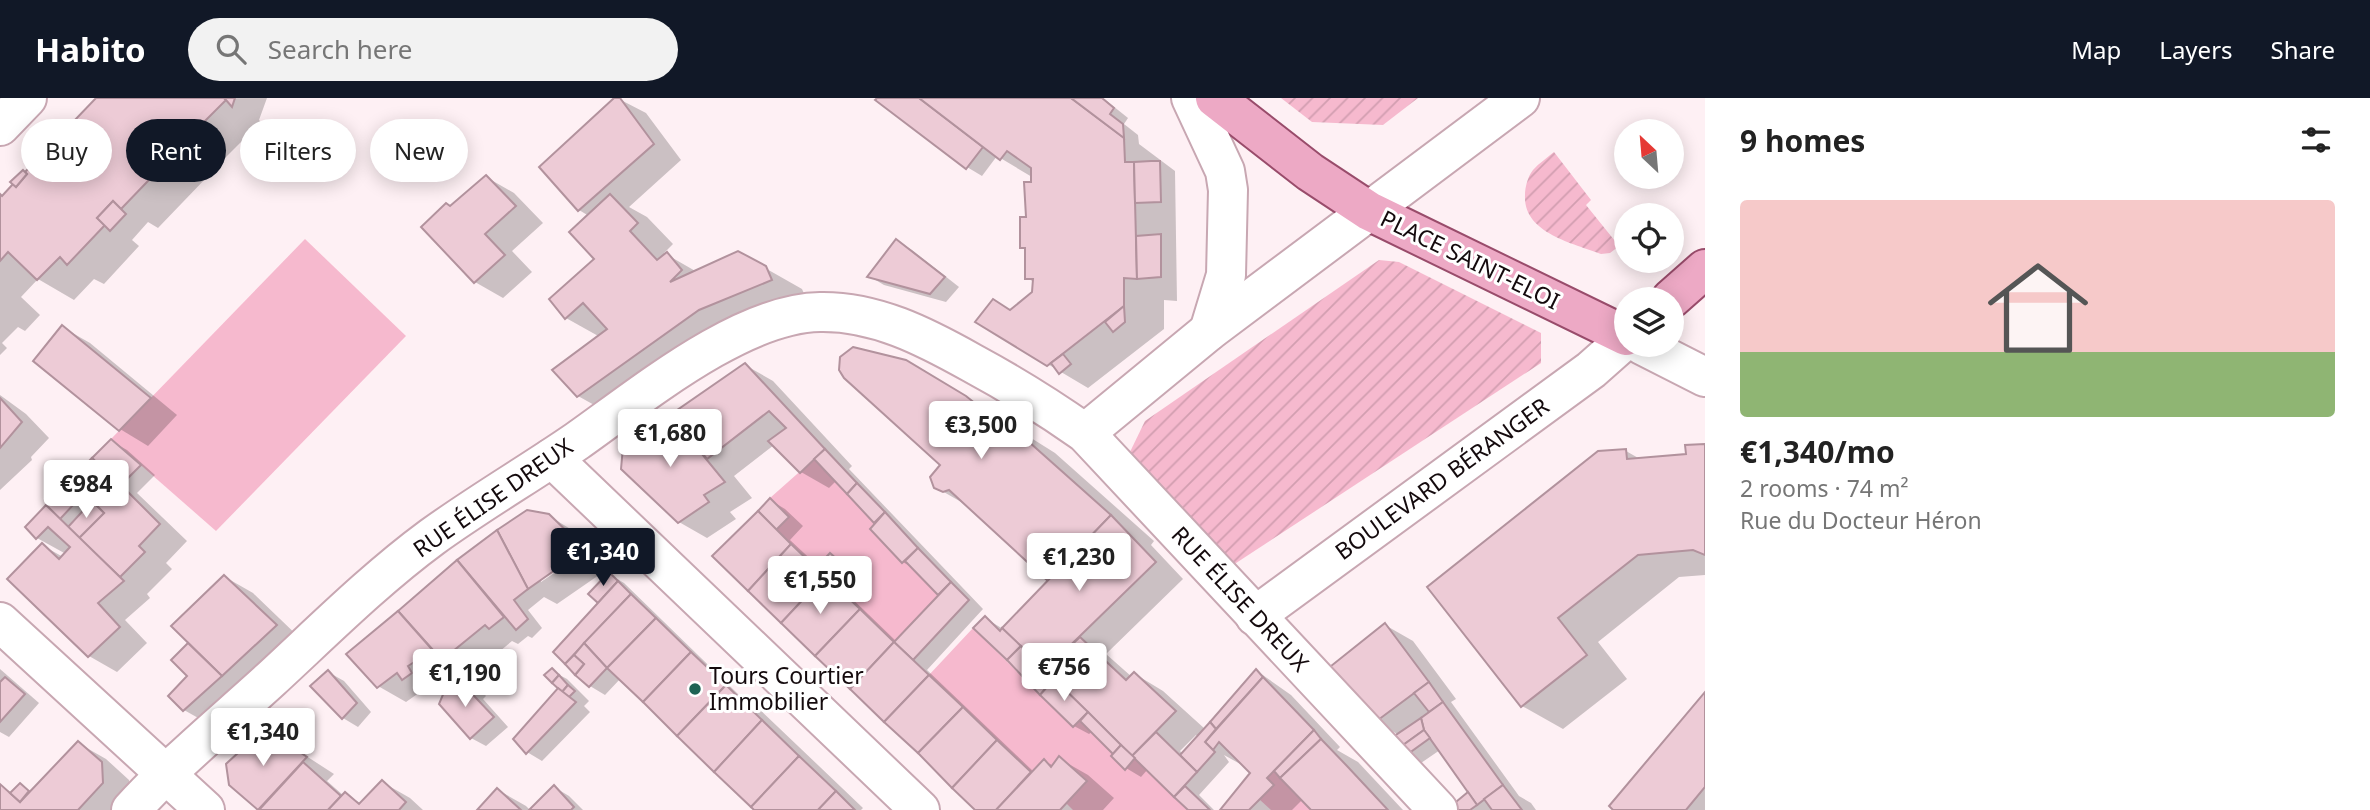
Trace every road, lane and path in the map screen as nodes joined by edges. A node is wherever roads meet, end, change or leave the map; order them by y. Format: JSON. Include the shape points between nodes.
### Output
{"nodes":[{"id":1,"x":27,"y":98,"type":"edge"},
{"id":2,"x":1191,"y":98,"type":"edge"},
{"id":3,"x":1215,"y":98,"type":"edge"},
{"id":4,"x":1520,"y":98,"type":"edge"},
{"id":5,"x":0,"y":126,"type":"edge"},
{"id":6,"x":1369,"y":211,"type":"junction"},
{"id":7,"x":1705,"y":269,"type":"edge"},
{"id":8,"x":1684,"y":288,"type":"edge"},
{"id":9,"x":1209,"y":331,"type":"junction"},
{"id":10,"x":1614,"y":332,"type":"edge"},
{"id":11,"x":1614,"y":349,"type":"edge"},
{"id":12,"x":1666,"y":357,"type":"edge"},
{"id":13,"x":1705,"y":377,"type":"edge"},
{"id":14,"x":1085,"y":433,"type":"junction"},
{"id":15,"x":552,"y":458,"type":"junction"},
{"id":16,"x":1255,"y":616,"type":"junction"},
{"id":17,"x":0,"y":622,"type":"edge"},
{"id":18,"x":166,"y":774,"type":"junction"},
{"id":19,"x":131,"y":810,"type":"edge"},
{"id":20,"x":205,"y":810,"type":"edge"},
{"id":21,"x":920,"y":810,"type":"edge"},
{"id":22,"x":1438,"y":810,"type":"edge"}],
"edges":[{"from":1,"to":5,"type":"street"},
{"from":2,"to":9,"type":"street","via":[[1226,171],[1226,275]]},
{"from":3,"to":6,"type":"main road"},
{"from":4,"to":6,"type":"street","name":"PLACE SAINT-ELOI"},
{"from":6,"to":9,"type":"street"},
{"from":6,"to":10,"type":"main road","name":"PLACE SAINT-ELOI"},
{"from":7,"to":8,"type":"main road"},
{"from":9,"to":14,"type":"street"},
{"from":11,"to":16,"type":"street","name":"BOULEVARD BÉRANGER"},
{"from":12,"to":13,"type":"street"},
{"from":14,"to":15,"type":"street","name":"RUE ÉLISE DREUX","via":[[1033,397],[925,336],[876,319],[819,312],[788,315],[727,340]]},
{"from":14,"to":16,"type":"street","name":"RUE ÉLISE DREUX"},
{"from":15,"to":18,"type":"street","name":"RUE ÉLISE DREUX","via":[[431,538],[349,606]]},
{"from":15,"to":21,"type":"street"},
{"from":16,"to":22,"type":"street","name":"RUE ÉLISE DREUX"},
{"from":17,"to":18,"type":"street"},
{"from":18,"to":19,"type":"street","name":"RUE ÉLISE DREUX"},
{"from":18,"to":20,"type":"street"}]}
